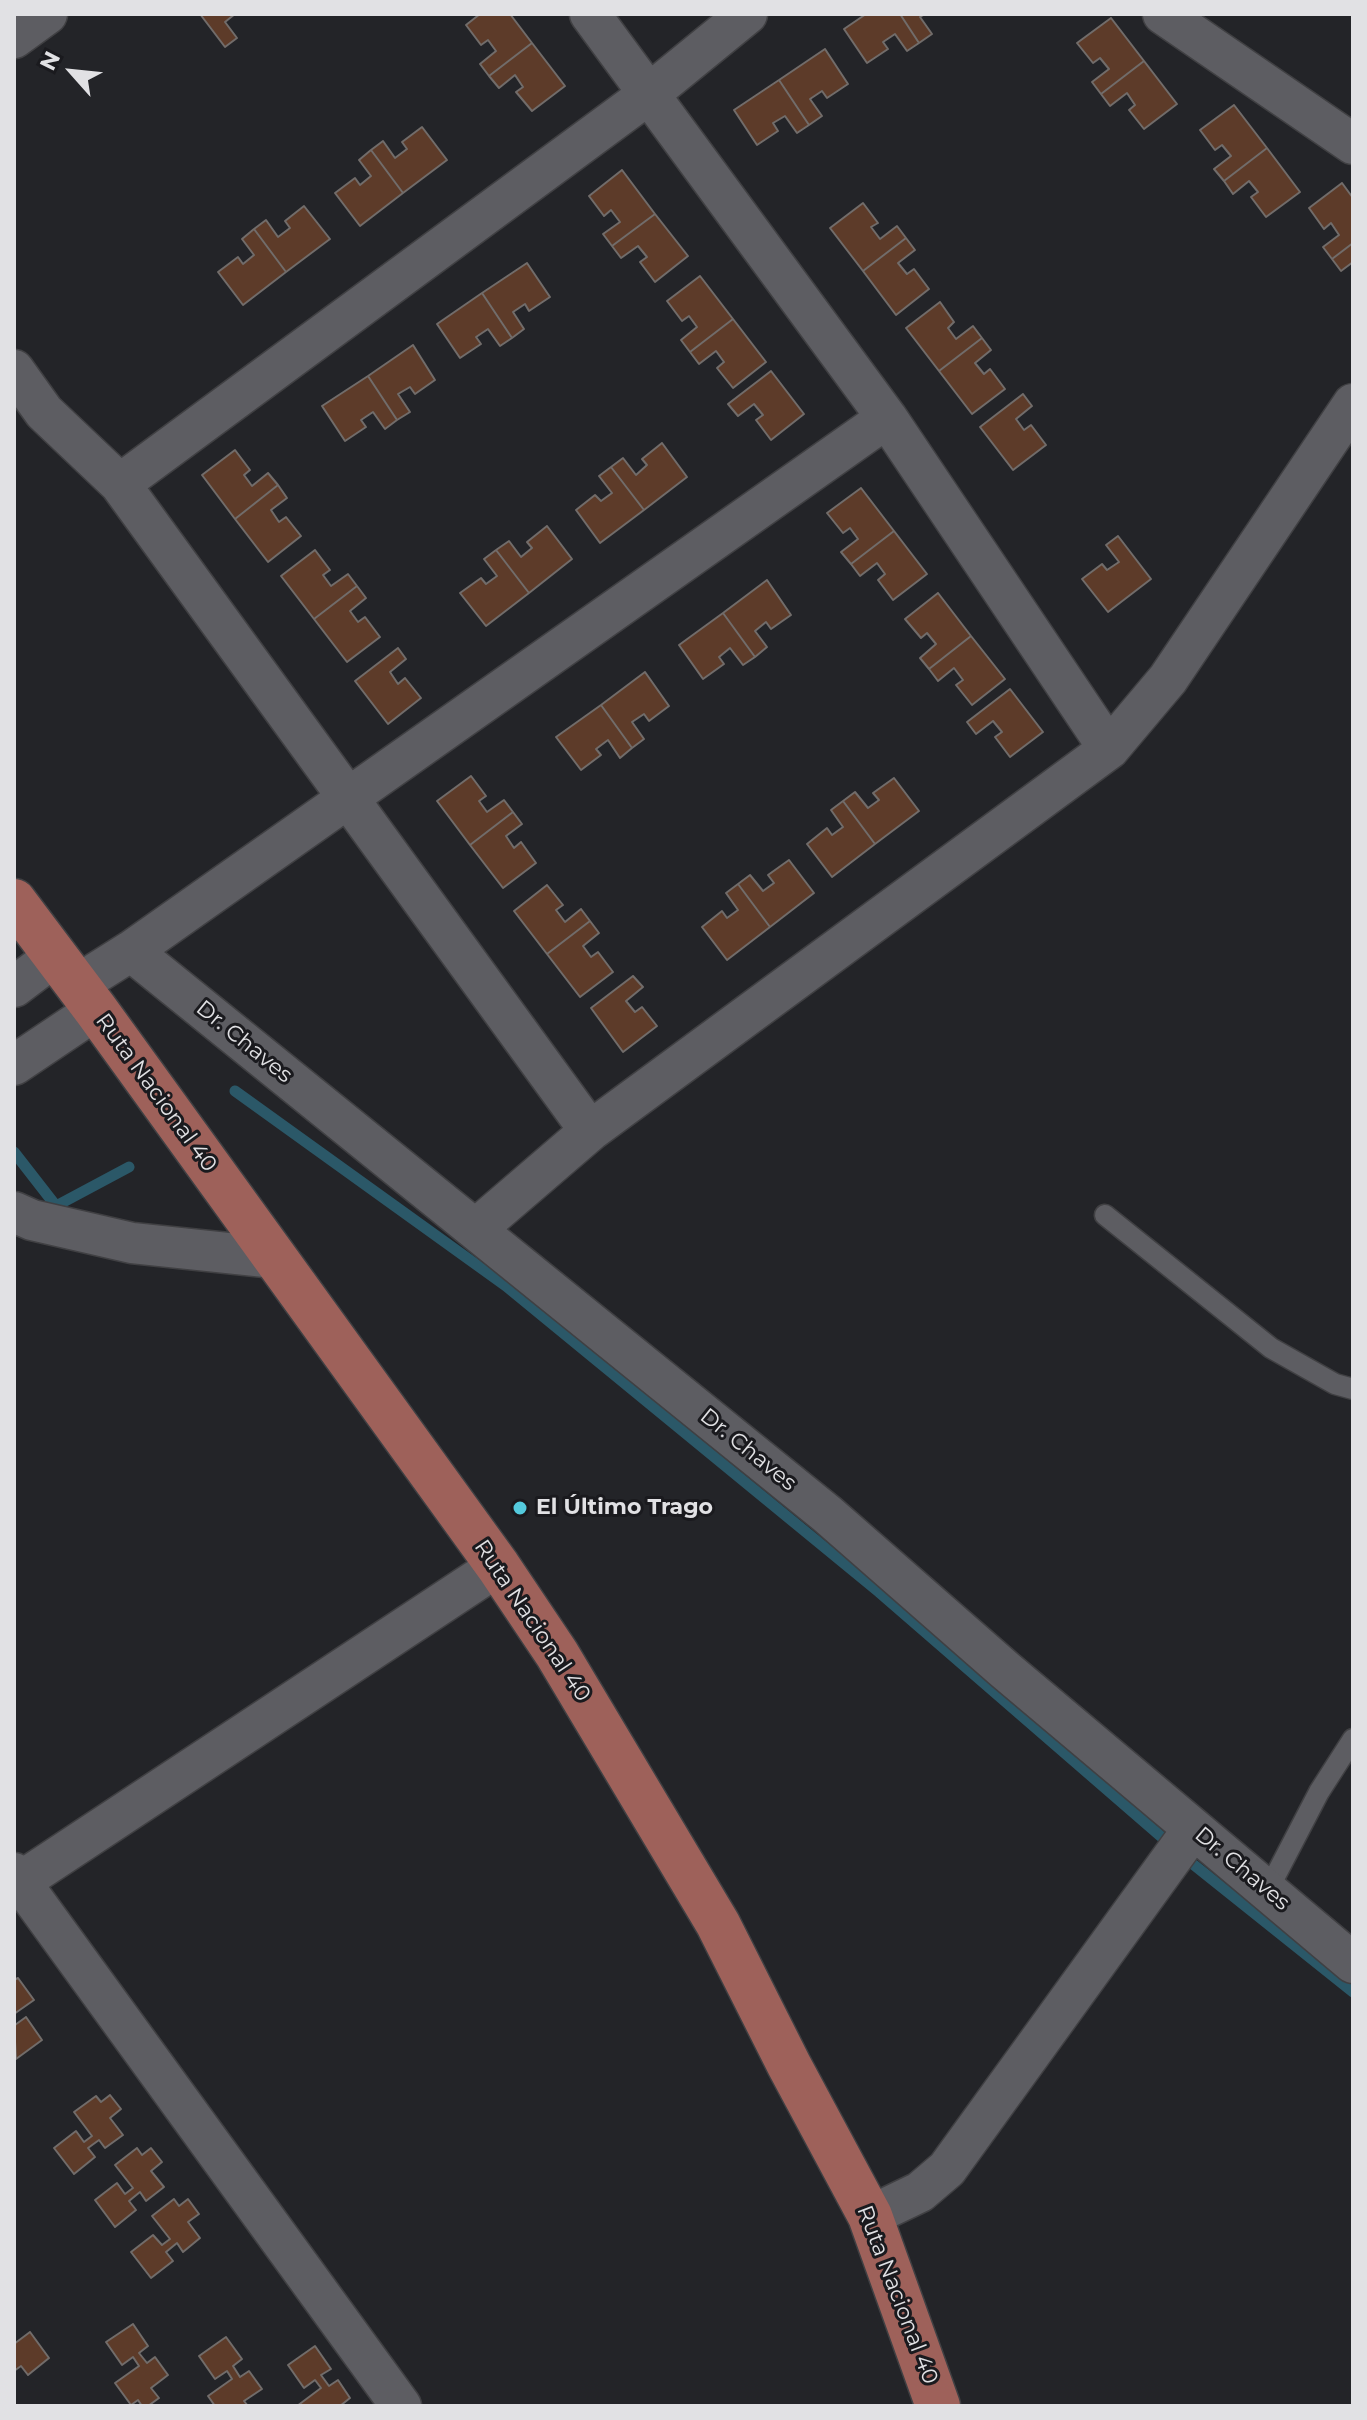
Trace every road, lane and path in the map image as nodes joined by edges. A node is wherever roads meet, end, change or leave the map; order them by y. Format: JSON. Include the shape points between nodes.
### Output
{"nodes":[{"id":1,"x":47,"y":14,"type":"edge"},
{"id":2,"x":590,"y":14,"type":"edge"},
{"id":3,"x":747,"y":14,"type":"edge"},
{"id":4,"x":1163,"y":14,"type":"edge"},
{"id":5,"x":14,"y":38,"type":"edge"},
{"id":6,"x":649,"y":94,"type":"junction"},
{"id":7,"x":1353,"y":144,"type":"edge"},
{"id":8,"x":14,"y":370,"type":"edge"},
{"id":9,"x":1353,"y":404,"type":"edge"},
{"id":10,"x":887,"y":418,"type":"junction"},
{"id":11,"x":120,"y":484,"type":"junction"},
{"id":12,"x":1109,"y":749,"type":"junction"},
{"id":13,"x":349,"y":798,"type":"junction"},
{"id":14,"x":14,"y":901,"type":"edge"},
{"id":15,"x":131,"y":951,"type":"junction"},
{"id":16,"x":76,"y":984,"type":"junction"},
{"id":17,"x":14,"y":987,"type":"edge"},
{"id":18,"x":14,"y":1065,"type":"edge"},
{"id":19,"x":590,"y":1131,"type":"junction"},
{"id":20,"x":14,"y":1212,"type":"edge"},
{"id":21,"x":1105,"y":1215,"type":"dead end"},
{"id":22,"x":476,"y":1229,"type":"junction"},
{"id":23,"x":275,"y":1258,"type":"junction"},
{"id":24,"x":1353,"y":1389,"type":"edge"},
{"id":25,"x":498,"y":1566,"type":"junction"},
{"id":26,"x":1353,"y":1739,"type":"edge"},
{"id":27,"x":1193,"y":1829,"type":"junction"},
{"id":28,"x":16,"y":1880,"type":"edge"},
{"id":29,"x":1268,"y":1890,"type":"junction"},
{"id":30,"x":1353,"y":1963,"type":"edge"},
{"id":31,"x":870,"y":2216,"type":"junction"},
{"id":32,"x":401,"y":2406,"type":"edge"},
{"id":33,"x":938,"y":2406,"type":"edge"}],
"edges":[{"from":1,"to":5,"type":"street"},
{"from":2,"to":6,"type":"street"},
{"from":3,"to":6,"type":"street"},
{"from":4,"to":7,"type":"street"},
{"from":6,"to":10,"type":"street"},
{"from":6,"to":11,"type":"street"},
{"from":8,"to":11,"type":"street","via":[[44,412]]},
{"from":9,"to":12,"type":"street","via":[[1168,679]]},
{"from":10,"to":12,"type":"street"},
{"from":10,"to":13,"type":"street"},
{"from":11,"to":13,"type":"street"},
{"from":12,"to":19,"type":"street"},
{"from":13,"to":15,"type":"street"},
{"from":13,"to":19,"type":"street"},
{"from":14,"to":16,"type":"main road","name":"Ruta Nacional 40"},
{"from":15,"to":16,"type":"street"},
{"from":15,"to":22,"type":"street","name":"Dr. Chaves"},
{"from":16,"to":17,"type":"street"},
{"from":16,"to":18,"type":"street"},
{"from":16,"to":23,"type":"main road","name":"Ruta Nacional 40"},
{"from":19,"to":22,"type":"street"},
{"from":20,"to":23,"type":"street","via":[[132,1243]]},
{"from":21,"to":24,"type":"lane","via":[[1271,1348]]},
{"from":22,"to":27,"type":"street","name":"Dr. Chaves","via":[[827,1514]]},
{"from":23,"to":25,"type":"main road","name":"Ruta Nacional 40"},
{"from":25,"to":28,"type":"street"},
{"from":25,"to":31,"type":"main road","name":"Ruta Nacional 40","via":[[557,1654],[718,1924]]},
{"from":26,"to":29,"type":"lane"},
{"from":27,"to":29,"type":"street","name":"Dr. Chaves"},
{"from":27,"to":31,"type":"street","via":[[947,2169],[920,2192]]},
{"from":28,"to":32,"type":"street"},
{"from":29,"to":30,"type":"street","name":"Dr. Chaves"},
{"from":31,"to":33,"type":"main road","name":"Ruta Nacional 40"}]}
